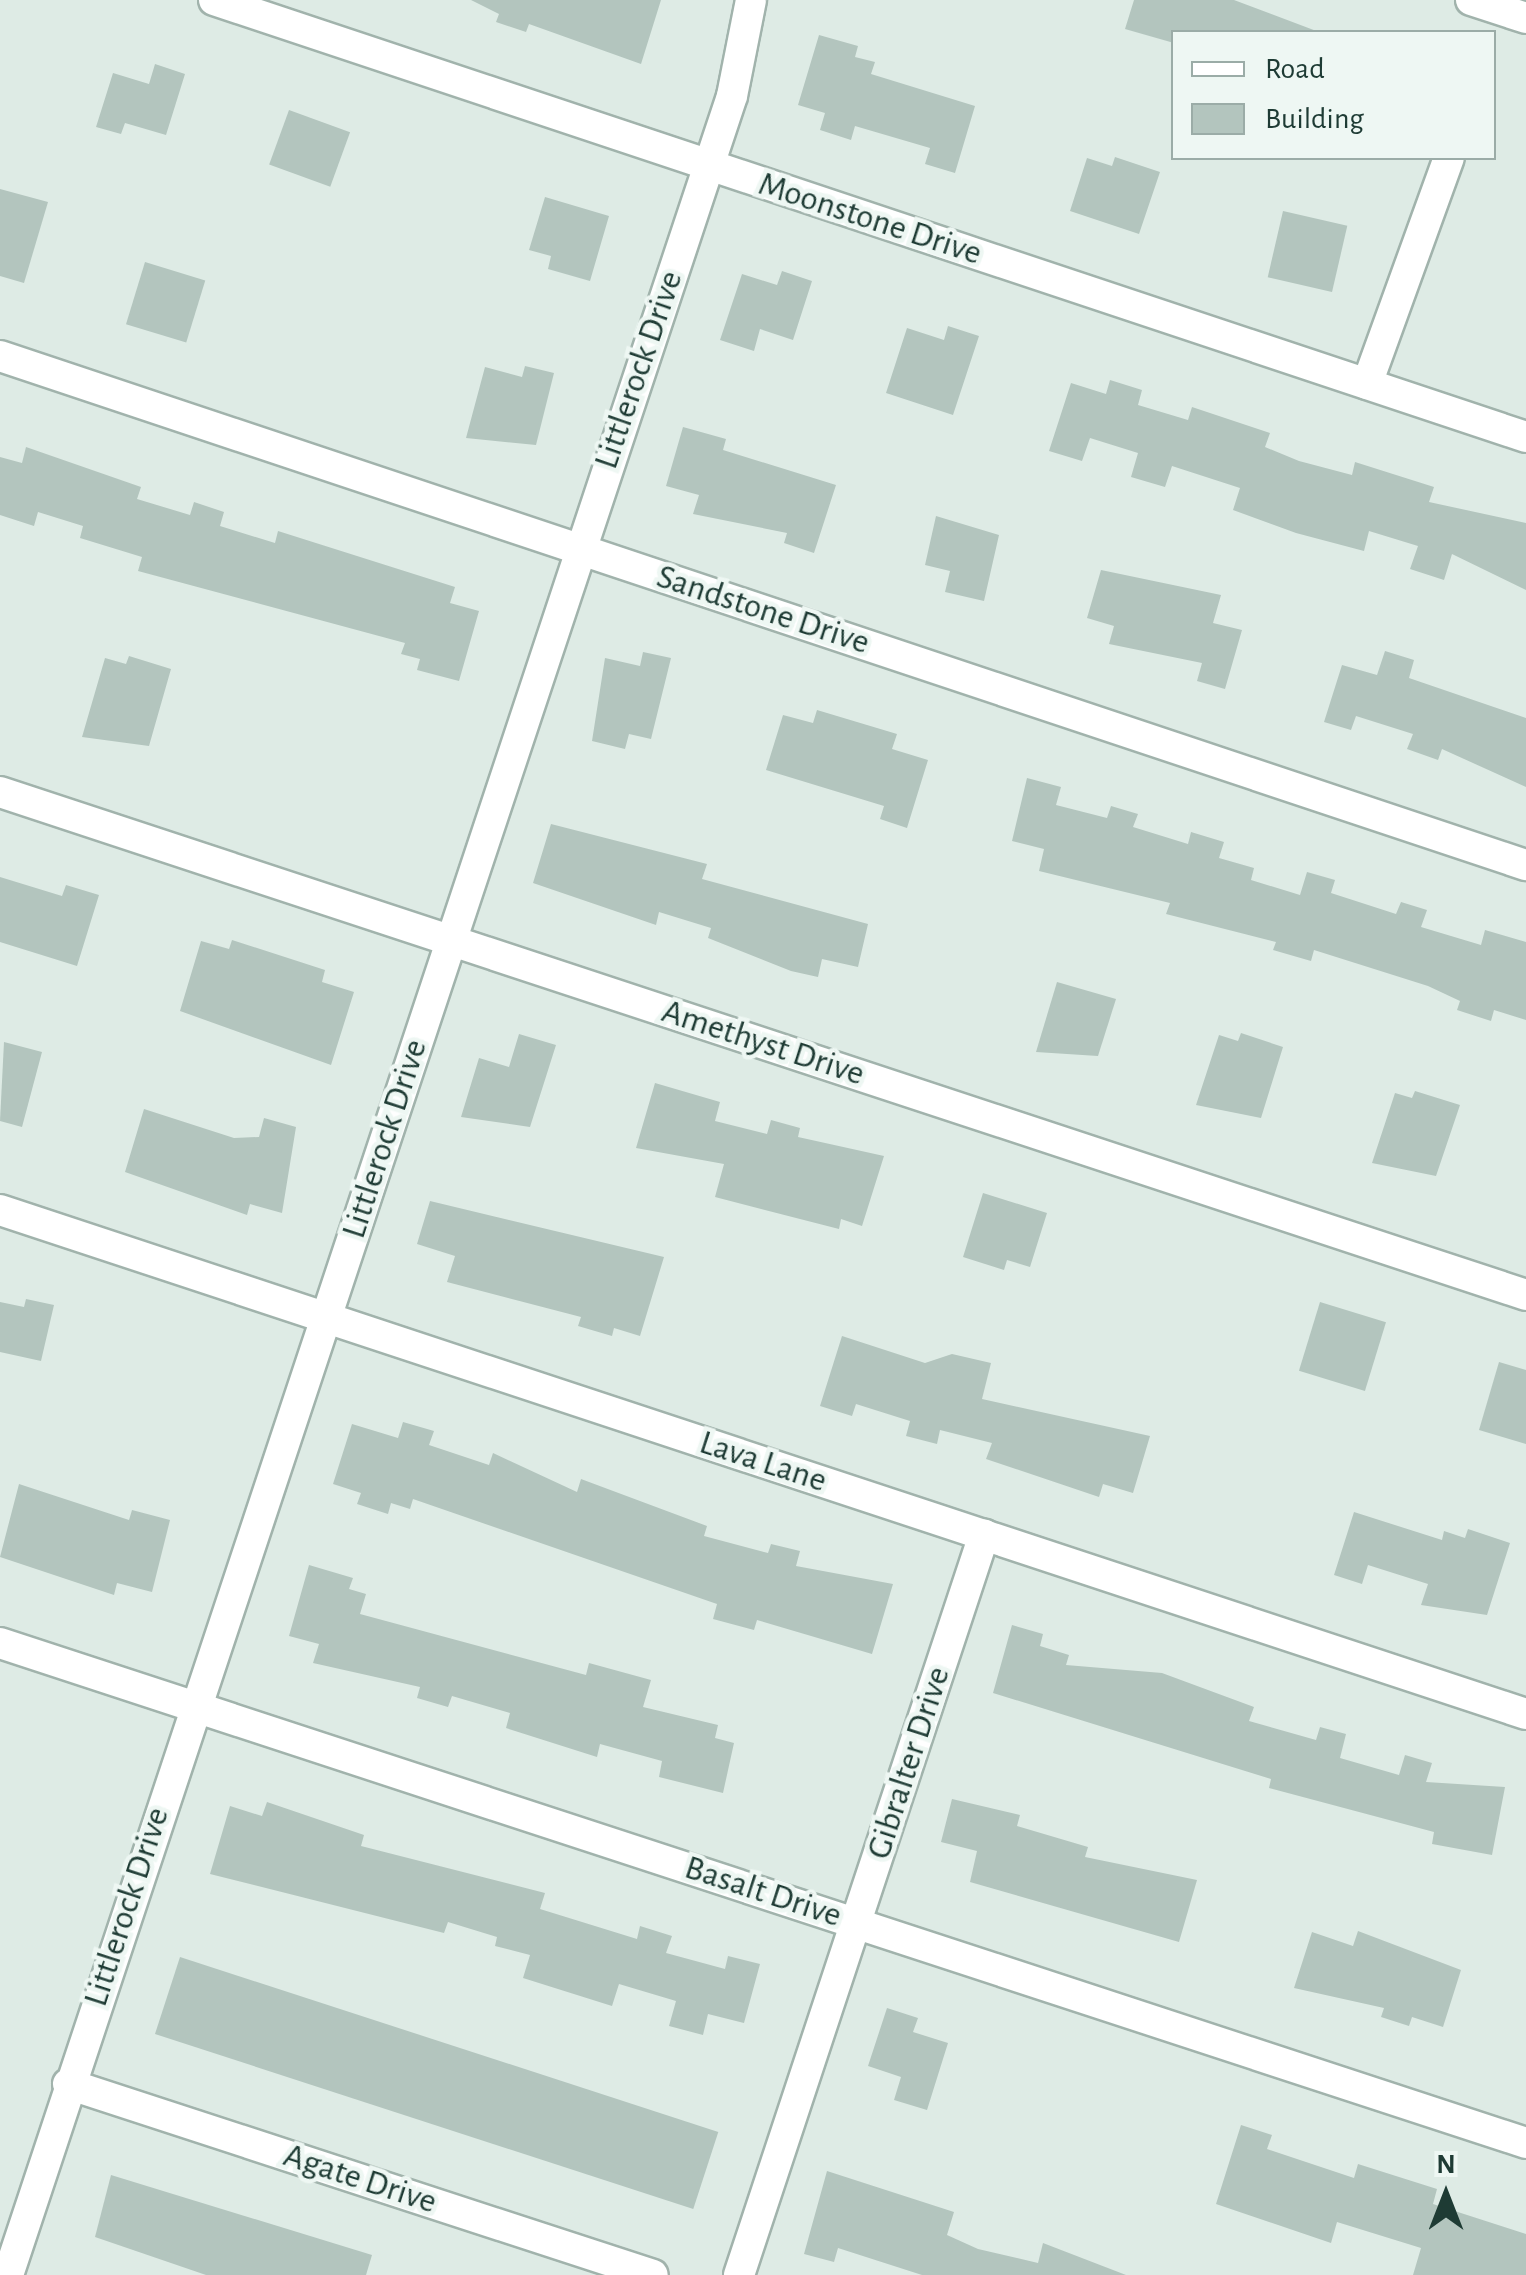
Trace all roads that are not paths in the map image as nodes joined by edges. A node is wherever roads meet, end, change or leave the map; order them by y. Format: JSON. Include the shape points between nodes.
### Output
{"nodes":[{"id":1,"x":214,"y":0,"type":"edge"},
{"id":2,"x":751,"y":0,"type":"edge"},
{"id":3,"x":1470,"y":0,"type":"edge"},
{"id":4,"x":1507,"y":21,"type":"edge"},
{"id":5,"x":1448,"y":160,"type":"edge"},
{"id":6,"x":709,"y":165,"type":"junction"},
{"id":7,"x":0,"y":356,"type":"edge"},
{"id":8,"x":1367,"y":384,"type":"junction"},
{"id":9,"x":1526,"y":437,"type":"edge"},
{"id":10,"x":578,"y":548,"type":"junction"},
{"id":11,"x":0,"y":792,"type":"edge"},
{"id":12,"x":1526,"y":865,"type":"edge"},
{"id":13,"x":452,"y":941,"type":"junction"},
{"id":14,"x":0,"y":1210,"type":"edge"},
{"id":15,"x":1526,"y":1295,"type":"edge"},
{"id":16,"x":326,"y":1318,"type":"junction"},
{"id":17,"x":984,"y":1535,"type":"junction"},
{"id":18,"x":0,"y":1643,"type":"edge"},
{"id":19,"x":193,"y":1707,"type":"junction"},
{"id":20,"x":1526,"y":1714,"type":"edge"},
{"id":21,"x":856,"y":1922,"type":"junction"},
{"id":22,"x":68,"y":2084,"type":"junction"},
{"id":23,"x":1526,"y":2143,"type":"edge"},
{"id":24,"x":8,"y":2275,"type":"edge"},
{"id":25,"x":652,"y":2275,"type":"edge"},
{"id":26,"x":739,"y":2275,"type":"edge"}],
"edges":[{"from":1,"to":6,"type":"street","name":"Moonstone Drive"},
{"from":2,"to":6,"type":"street","name":"Littlerock Drive"},
{"from":3,"to":4,"type":"street"},
{"from":5,"to":8,"type":"street"},
{"from":6,"to":8,"type":"street","name":"Moonstone Drive"},
{"from":6,"to":10,"type":"street","name":"Littlerock Drive"},
{"from":7,"to":10,"type":"street","name":"Sandstone Drive"},
{"from":8,"to":9,"type":"street","name":"Moonstone Drive"},
{"from":10,"to":12,"type":"street","name":"Sandstone Drive"},
{"from":10,"to":13,"type":"street","name":"Littlerock Drive"},
{"from":11,"to":13,"type":"street","name":"Amethyst Drive"},
{"from":13,"to":15,"type":"street","name":"Amethyst Drive"},
{"from":13,"to":16,"type":"street","name":"Littlerock Drive"},
{"from":14,"to":16,"type":"street","name":"Lava Lane"},
{"from":16,"to":17,"type":"street","name":"Lava Lane"},
{"from":16,"to":19,"type":"street","name":"Littlerock Drive"},
{"from":17,"to":20,"type":"street","name":"Lava Lane"},
{"from":17,"to":21,"type":"street","name":"Gibralter Drive"},
{"from":18,"to":19,"type":"street","name":"Basalt Drive"},
{"from":19,"to":21,"type":"street","name":"Basalt Drive"},
{"from":19,"to":22,"type":"street","name":"Littlerock Drive"},
{"from":21,"to":23,"type":"street","name":"Basalt Drive"},
{"from":21,"to":26,"type":"street","name":"Gibralter Drive"},
{"from":22,"to":24,"type":"street","name":"Littlerock Drive"},
{"from":22,"to":25,"type":"street","name":"Agate Drive"}]}
